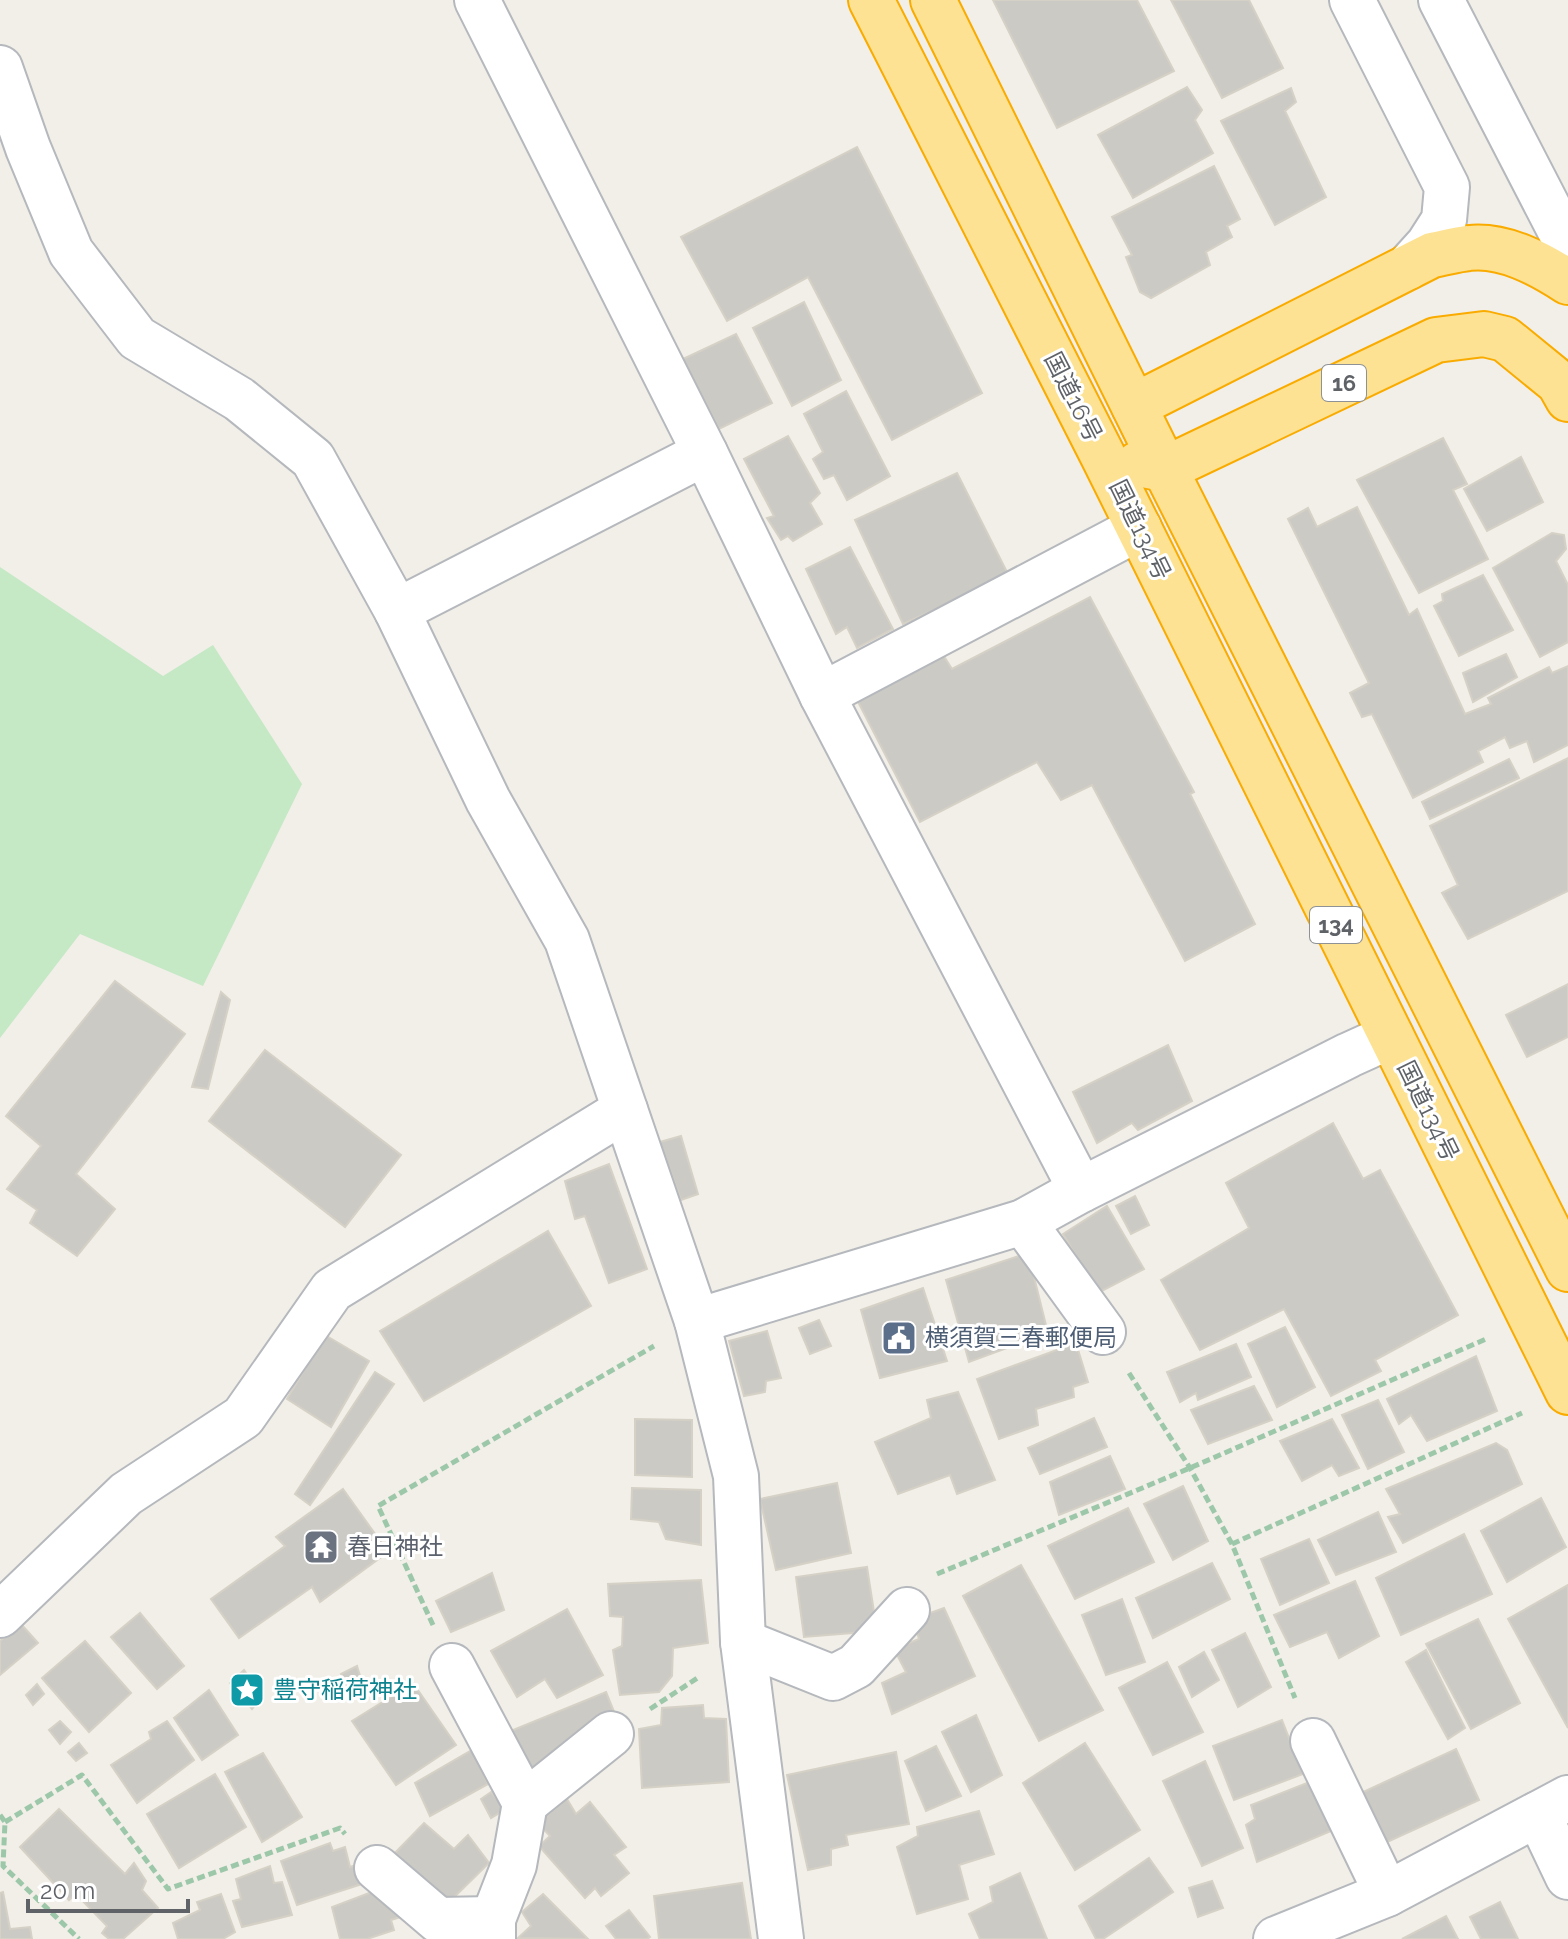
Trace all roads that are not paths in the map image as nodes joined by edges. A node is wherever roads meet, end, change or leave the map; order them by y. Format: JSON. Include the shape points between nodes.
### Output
{"nodes":[{"id":1,"x":477,"y":0,"type":"edge"},
{"id":2,"x":871,"y":0,"type":"edge"},
{"id":3,"x":933,"y":0,"type":"edge"},
{"id":4,"x":1352,"y":0,"type":"edge"},
{"id":5,"x":1441,"y":0,"type":"edge"},
{"id":6,"x":0,"y":68,"type":"edge"},
{"id":7,"x":1568,"y":246,"type":"edge"},
{"id":8,"x":1408,"y":267,"type":"junction"},
{"id":9,"x":1568,"y":282,"type":"edge"},
{"id":10,"x":1568,"y":399,"type":"edge"},
{"id":11,"x":1134,"y":406,"type":"junction"},
{"id":12,"x":705,"y":453,"type":"junction"},
{"id":13,"x":1104,"y":458,"type":"junction"},
{"id":14,"x":1165,"y":469,"type":"junction"},
{"id":15,"x":1139,"y":528,"type":"junction"},
{"id":16,"x":397,"y":611,"type":"junction"},
{"id":17,"x":822,"y":695,"type":"junction"},
{"id":18,"x":1391,"y":1036,"type":"junction"},
{"id":19,"x":625,"y":1110,"type":"junction"},
{"id":20,"x":1081,"y":1190,"type":"junction"},
{"id":21,"x":1023,"y":1222,"type":"junction"},
{"id":22,"x":1568,"y":1269,"type":"edge"},
{"id":23,"x":697,"y":1321,"type":"junction"},
{"id":24,"x":1103,"y":1332,"type":"road end"},
{"id":25,"x":1568,"y":1392,"type":"edge"},
{"id":26,"x":907,"y":1610,"type":"road end"},
{"id":27,"x":0,"y":1615,"type":"edge"},
{"id":28,"x":743,"y":1645,"type":"junction"},
{"id":29,"x":452,"y":1666,"type":"road end"},
{"id":30,"x":611,"y":1734,"type":"road end"},
{"id":31,"x":1313,"y":1741,"type":"road end"},
{"id":32,"x":525,"y":1803,"type":"junction"},
{"id":33,"x":1553,"y":1806,"type":"edge"},
{"id":34,"x":377,"y":1868,"type":"road end"},
{"id":35,"x":1568,"y":1877,"type":"edge"},
{"id":36,"x":1387,"y":1894,"type":"junction"},
{"id":37,"x":493,"y":1929,"type":"edge"},
{"id":38,"x":781,"y":1939,"type":"edge"},
{"id":39,"x":1276,"y":1939,"type":"edge"}],
"edges":[{"from":1,"to":12,"type":"street"},
{"from":2,"to":13,"type":"highway","name":"国道16号"},
{"from":3,"to":11,"type":"highway"},
{"from":4,"to":8,"type":"street","via":[[1447,187],[1444,220]]},
{"from":5,"to":7,"type":"street"},
{"from":6,"to":16,"type":"street","via":[[71,252],[137,338],[239,399],[313,459]]},
{"from":8,"to":9,"type":"highway","via":[[1432,255],[1472,247],[1494,249],[1530,260]]},
{"from":8,"to":11,"type":"highway"},
{"from":10,"to":14,"type":"highway","number":"16","via":[[1559,383],[1505,339],[1484,334],[1436,340]]},
{"from":11,"to":13,"type":"highway","name":"国道134号"},
{"from":11,"to":14,"type":"highway","name":"国道134号","number":"134"},
{"from":12,"to":16,"type":"street"},
{"from":12,"to":17,"type":"street"},
{"from":13,"to":14,"type":"highway","name":"国道16号"},
{"from":13,"to":15,"type":"highway","name":"国道134号","number":"134"},
{"from":14,"to":22,"type":"highway","name":"国道134号","number":"134"},
{"from":15,"to":17,"type":"street"},
{"from":15,"to":18,"type":"highway","name":"国道134号","number":"134"},
{"from":16,"to":19,"type":"street","via":[[488,800],[567,940]]},
{"from":17,"to":20,"type":"street"},
{"from":18,"to":20,"type":"street"},
{"from":18,"to":25,"type":"highway","name":"国道134号","number":"134"},
{"from":19,"to":23,"type":"street"},
{"from":19,"to":27,"type":"street","via":[[332,1290],[243,1417],[126,1494]]},
{"from":20,"to":21,"type":"street"},
{"from":21,"to":23,"type":"street"},
{"from":21,"to":24,"type":"street"},
{"from":23,"to":28,"type":"street","via":[[736,1476]]},
{"from":26,"to":28,"type":"street","via":[[856,1666],[833,1678]]},
{"from":28,"to":38,"type":"street"},
{"from":29,"to":32,"type":"street"},
{"from":30,"to":32,"type":"street"},
{"from":31,"to":36,"type":"street"},
{"from":32,"to":37,"type":"street","via":[[514,1865]]},
{"from":33,"to":35,"type":"street"},
{"from":33,"to":36,"type":"street"},
{"from":34,"to":37,"type":"street","via":[[438,1920]]},
{"from":36,"to":39,"type":"street"}]}
